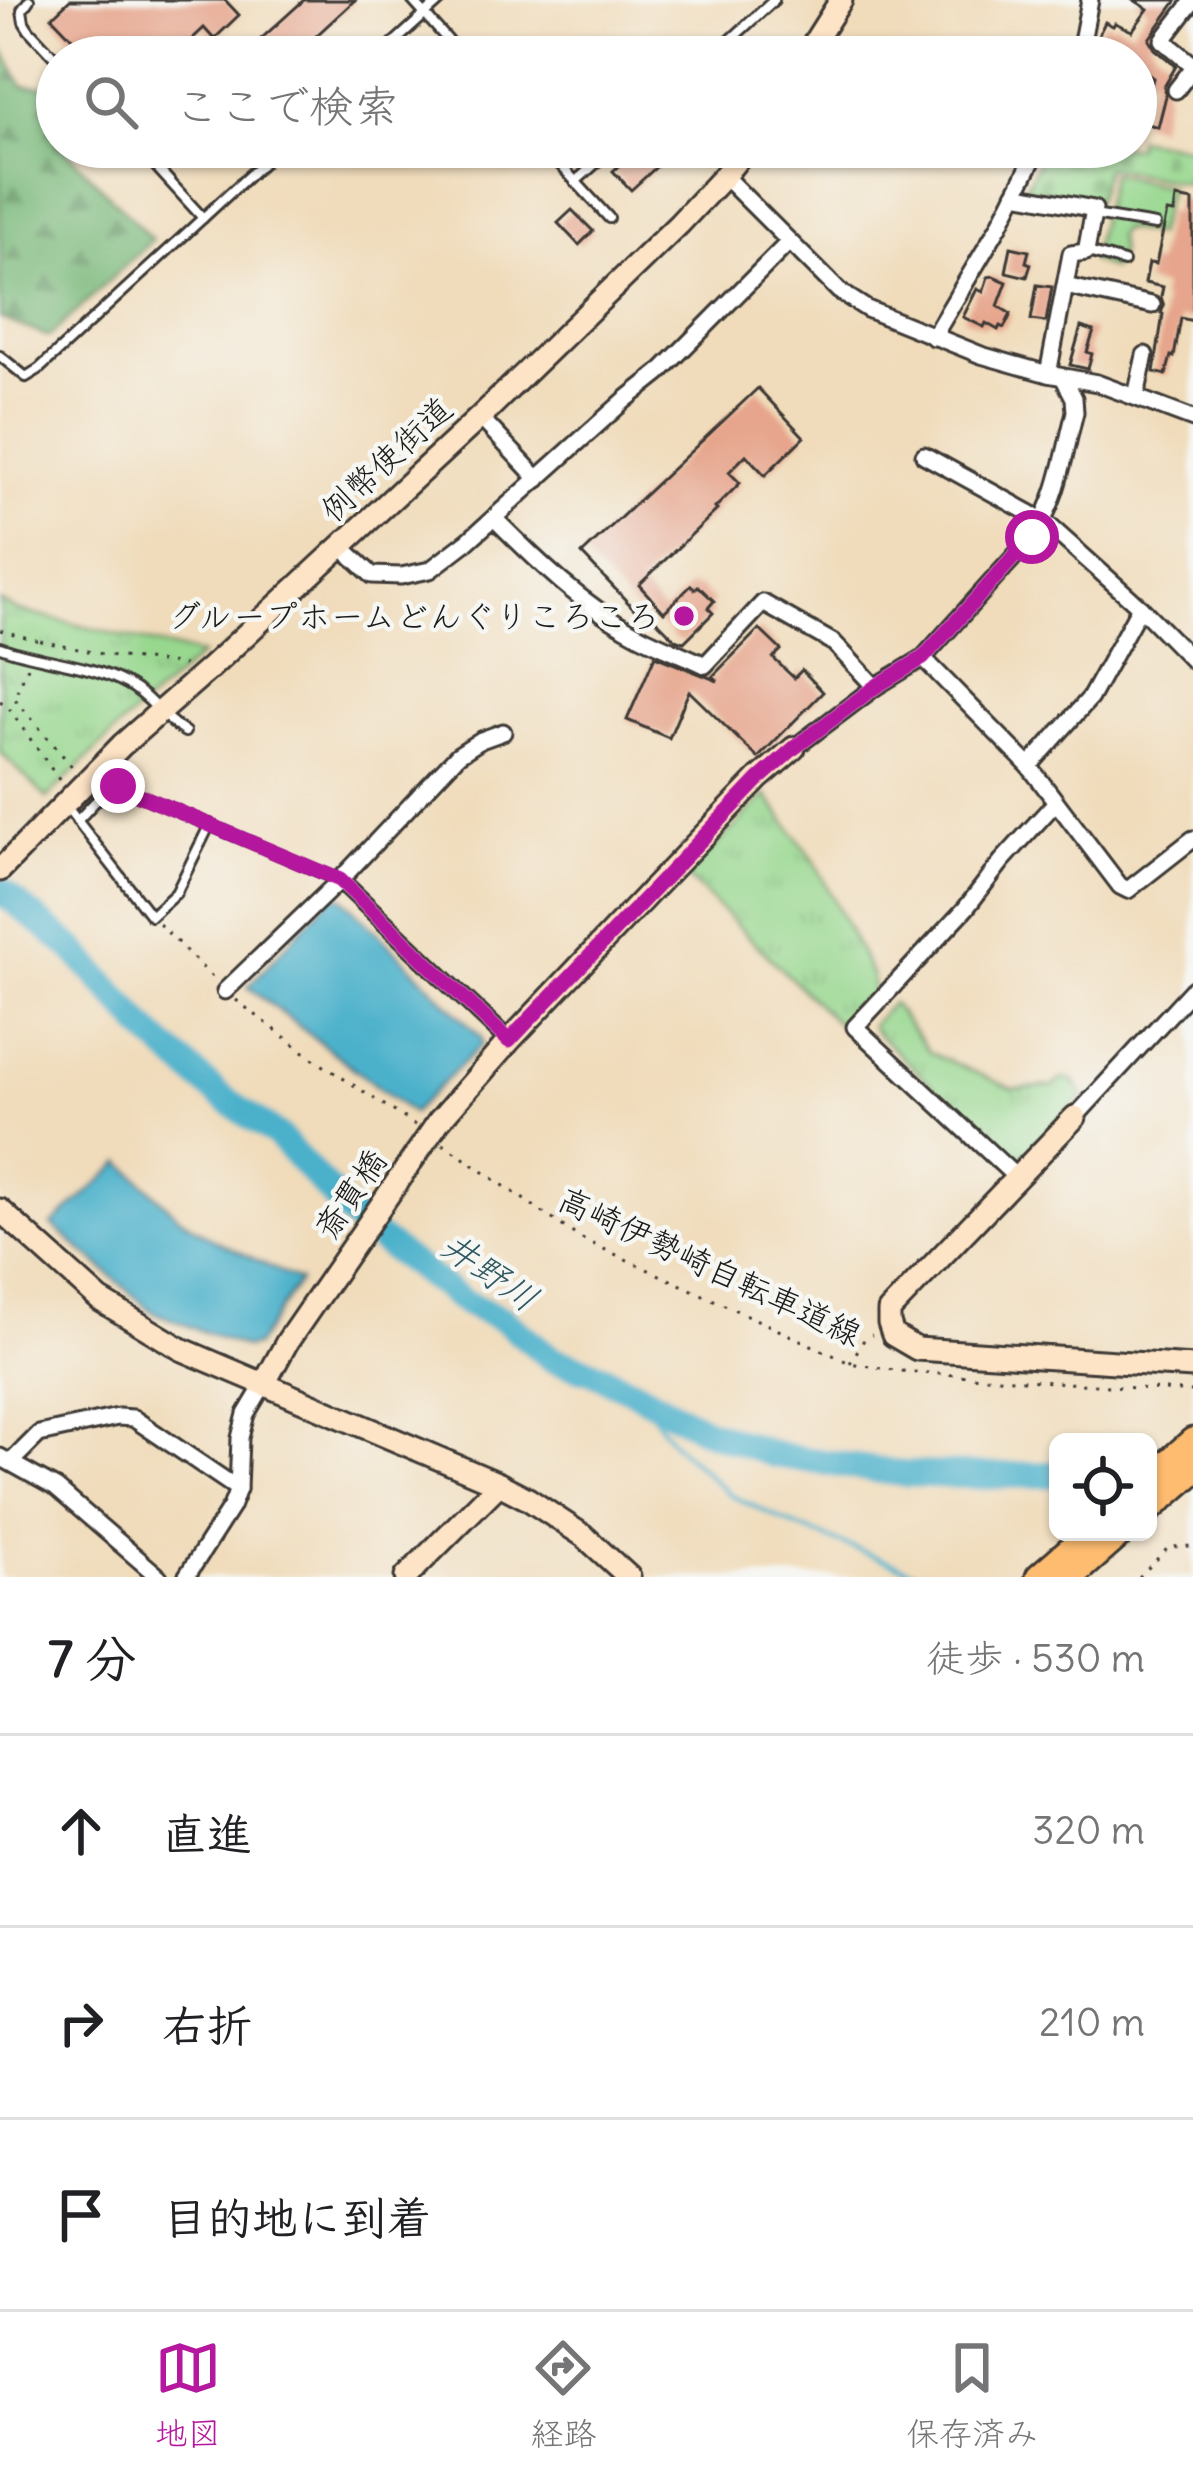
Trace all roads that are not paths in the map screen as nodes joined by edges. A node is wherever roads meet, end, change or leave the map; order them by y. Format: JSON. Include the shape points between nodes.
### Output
{"nodes":[{"id":1,"x":29,"y":0,"type":"edge"},
{"id":2,"x":412,"y":0,"type":"edge"},
{"id":3,"x":441,"y":0,"type":"edge"},
{"id":4,"x":774,"y":0,"type":"edge"},
{"id":5,"x":841,"y":0,"type":"edge"},
{"id":6,"x":1090,"y":0,"type":"edge"},
{"id":7,"x":1193,"y":1,"type":"edge"},
{"id":8,"x":425,"y":14,"type":"junction"},
{"id":9,"x":36,"y":36,"type":"edge"},
{"id":10,"x":401,"y":36,"type":"edge"},
{"id":11,"x":445,"y":36,"type":"edge"},
{"id":12,"x":735,"y":36,"type":"edge"},
{"id":13,"x":818,"y":36,"type":"edge"},
{"id":14,"x":1083,"y":36,"type":"edge"},
{"id":15,"x":1193,"y":66,"type":"edge"},
{"id":16,"x":1176,"y":90,"type":"dead end"},
{"id":17,"x":157,"y":168,"type":"edge"},
{"id":18,"x":257,"y":168,"type":"edge"},
{"id":19,"x":563,"y":168,"type":"edge"},
{"id":20,"x":591,"y":168,"type":"edge"},
{"id":21,"x":730,"y":168,"type":"edge"},
{"id":22,"x":1028,"y":168,"type":"edge"},
{"id":23,"x":724,"y":176,"type":"junction"},
{"id":24,"x":575,"y":182,"type":"junction"},
{"id":25,"x":1015,"y":194,"type":"junction"},
{"id":26,"x":1093,"y":215,"type":"junction"},
{"id":27,"x":203,"y":218,"type":"junction"},
{"id":28,"x":609,"y":218,"type":"dead end"},
{"id":29,"x":1155,"y":225,"type":"dead end"},
{"id":30,"x":789,"y":242,"type":"junction"},
{"id":31,"x":1086,"y":252,"type":"junction"},
{"id":32,"x":1124,"y":262,"type":"dead end"},
{"id":33,"x":1065,"y":286,"type":"junction"},
{"id":34,"x":1151,"y":305,"type":"dead end"},
{"id":35,"x":933,"y":337,"type":"junction"},
{"id":36,"x":1145,"y":355,"type":"dead end"},
{"id":37,"x":0,"y":356,"type":"edge"},
{"id":38,"x":1055,"y":375,"type":"junction"},
{"id":39,"x":1136,"y":396,"type":"junction"},
{"id":40,"x":480,"y":417,"type":"junction"},
{"id":41,"x":1193,"y":419,"type":"edge"},
{"id":42,"x":924,"y":455,"type":"dead end"},
{"id":43,"x":538,"y":479,"type":"junction"},
{"id":44,"x":495,"y":519,"type":"junction"},
{"id":45,"x":1044,"y":521,"type":"junction"},
{"id":46,"x":341,"y":546,"type":"junction"},
{"id":47,"x":1140,"y":607,"type":"junction"},
{"id":48,"x":0,"y":647,"type":"edge"},
{"id":49,"x":923,"y":658,"type":"junction"},
{"id":50,"x":1193,"y":662,"type":"edge"},
{"id":51,"x":875,"y":687,"type":"junction"},
{"id":52,"x":159,"y":712,"type":"junction"},
{"id":53,"x":185,"y":732,"type":"dead end"},
{"id":54,"x":503,"y":732,"type":"dead end"},
{"id":55,"x":794,"y":748,"type":"joint"},
{"id":56,"x":1029,"y":766,"type":"junction"},
{"id":57,"x":1056,"y":802,"type":"junction"},
{"id":58,"x":67,"y":806,"type":"junction"},
{"id":59,"x":210,"y":824,"type":"junction"},
{"id":60,"x":1193,"y":839,"type":"edge"},
{"id":61,"x":0,"y":871,"type":"edge"},
{"id":62,"x":340,"y":880,"type":"junction"},
{"id":63,"x":1193,"y":989,"type":"edge"},
{"id":64,"x":229,"y":994,"type":"road end"},
{"id":65,"x":509,"y":1041,"type":"junction"},
{"id":66,"x":1075,"y":1117,"type":"joint"},
{"id":67,"x":1018,"y":1178,"type":"junction"},
{"id":68,"x":0,"y":1210,"type":"edge"},
{"id":69,"x":1193,"y":1367,"type":"edge"},
{"id":70,"x":264,"y":1384,"type":"junction"},
{"id":71,"x":1193,"y":1442,"type":"edge"},
{"id":72,"x":5,"y":1460,"type":"edge"},
{"id":73,"x":1193,"y":1470,"type":"edge"},
{"id":74,"x":1157,"y":1474,"type":"edge"},
{"id":75,"x":499,"y":1484,"type":"junction"},
{"id":76,"x":238,"y":1489,"type":"junction"},
{"id":77,"x":1157,"y":1501,"type":"edge"},
{"id":78,"x":1094,"y":1541,"type":"edge"},
{"id":79,"x":1098,"y":1541,"type":"edge"},
{"id":80,"x":159,"y":1577,"type":"edge"},
{"id":81,"x":186,"y":1577,"type":"edge"},
{"id":82,"x":406,"y":1577,"type":"edge"},
{"id":83,"x":629,"y":1577,"type":"edge"},
{"id":84,"x":1040,"y":1577,"type":"edge"},
{"id":85,"x":1070,"y":1577,"type":"edge"}],
"edges":[{"from":1,"to":9,"type":"lane","via":[[24,22]]},
{"from":2,"to":8,"type":"lane"},
{"from":3,"to":8,"type":"lane"},
{"from":4,"to":12,"type":"lane"},
{"from":5,"to":13,"type":"street"},
{"from":6,"to":14,"type":"street"},
{"from":7,"to":15,"type":"street","via":[[1162,40]]},
{"from":8,"to":10,"type":"lane"},
{"from":8,"to":11,"type":"lane"},
{"from":15,"to":16,"type":"street"},
{"from":17,"to":27,"type":"lane"},
{"from":18,"to":27,"type":"lane"},
{"from":19,"to":24,"type":"lane"},
{"from":20,"to":24,"type":"lane"},
{"from":21,"to":23,"type":"street","name":"例幣使街道"},
{"from":22,"to":25,"type":"street"},
{"from":23,"to":30,"type":"street"},
{"from":23,"to":40,"type":"street","name":"例幣使街道"},
{"from":24,"to":28,"type":"lane"},
{"from":25,"to":26,"type":"street","via":[[1094,209]]},
{"from":25,"to":35,"type":"street"},
{"from":26,"to":29,"type":"lane"},
{"from":26,"to":31,"type":"street"},
{"from":27,"to":37,"type":"lane","via":[[39,369],[26,377]]},
{"from":30,"to":35,"type":"street","via":[[839,291]]},
{"from":30,"to":43,"type":"street"},
{"from":31,"to":32,"type":"lane"},
{"from":31,"to":33,"type":"street","via":[[1071,254]]},
{"from":33,"to":34,"type":"street"},
{"from":33,"to":38,"type":"street"},
{"from":35,"to":38,"type":"street"},
{"from":36,"to":39,"type":"street"},
{"from":38,"to":39,"type":"street"},
{"from":38,"to":45,"type":"street","via":[[1075,412]]},
{"from":39,"to":41,"type":"street"},
{"from":40,"to":43,"type":"street"},
{"from":40,"to":46,"type":"street","name":"例幣使街道"},
{"from":42,"to":45,"type":"street"},
{"from":43,"to":44,"type":"street"},
{"from":44,"to":46,"type":"street","via":[[430,570],[401,576],[372,575]]},
{"from":44,"to":51,"type":"street","via":[[583,599],[705,665],[763,603],[834,643]]},
{"from":45,"to":47,"type":"street"},
{"from":45,"to":49,"type":"street"},
{"from":46,"to":52,"type":"street","name":"例幣使街道"},
{"from":47,"to":50,"type":"street"},
{"from":47,"to":56,"type":"street","via":[[1090,698]]},
{"from":48,"to":52,"type":"lane","via":[[121,680]]},
{"from":49,"to":51,"type":"street"},
{"from":49,"to":56,"type":"street"},
{"from":51,"to":55,"type":"street"},
{"from":52,"to":53,"type":"lane"},
{"from":52,"to":58,"type":"street","name":"例幣使街道"},
{"from":54,"to":62,"type":"street","via":[[458,755]]},
{"from":55,"to":65,"type":"street","name":"斎貫橋"},
{"from":56,"to":57,"type":"street"},
{"from":57,"to":60,"type":"street","via":[[1127,890]]},
{"from":57,"to":67,"type":"street","via":[[855,1028]]},
{"from":58,"to":59,"type":"lane","via":[[118,786]]},
{"from":58,"to":59,"type":"lane","via":[[151,916],[183,883]]},
{"from":58,"to":61,"type":"street","name":"例幣使街道"},
{"from":59,"to":62,"type":"lane"},
{"from":62,"to":64,"type":"street"},
{"from":62,"to":65,"type":"street"},
{"from":63,"to":66,"type":"street"},
{"from":65,"to":70,"type":"street","name":"斎貫橋","via":[[439,1121]]},
{"from":66,"to":67,"type":"street"},
{"from":67,"to":69,"type":"street","via":[[889,1311],[892,1335],[917,1349]]},
{"from":68,"to":70,"type":"street","via":[[100,1300],[181,1349]]},
{"from":70,"to":75,"type":"street"},
{"from":70,"to":76,"type":"street","via":[[240,1438]]},
{"from":71,"to":74,"type":"highway"},
{"from":72,"to":76,"type":"street","via":[[39,1434],[133,1418]]},
{"from":72,"to":80,"type":"street","via":[[56,1488]]},
{"from":73,"to":77,"type":"highway"},
{"from":75,"to":82,"type":"street"},
{"from":75,"to":83,"type":"street","via":[[584,1536]]},
{"from":76,"to":81,"type":"street"},
{"from":78,"to":84,"type":"highway"},
{"from":79,"to":85,"type":"highway"}]}
